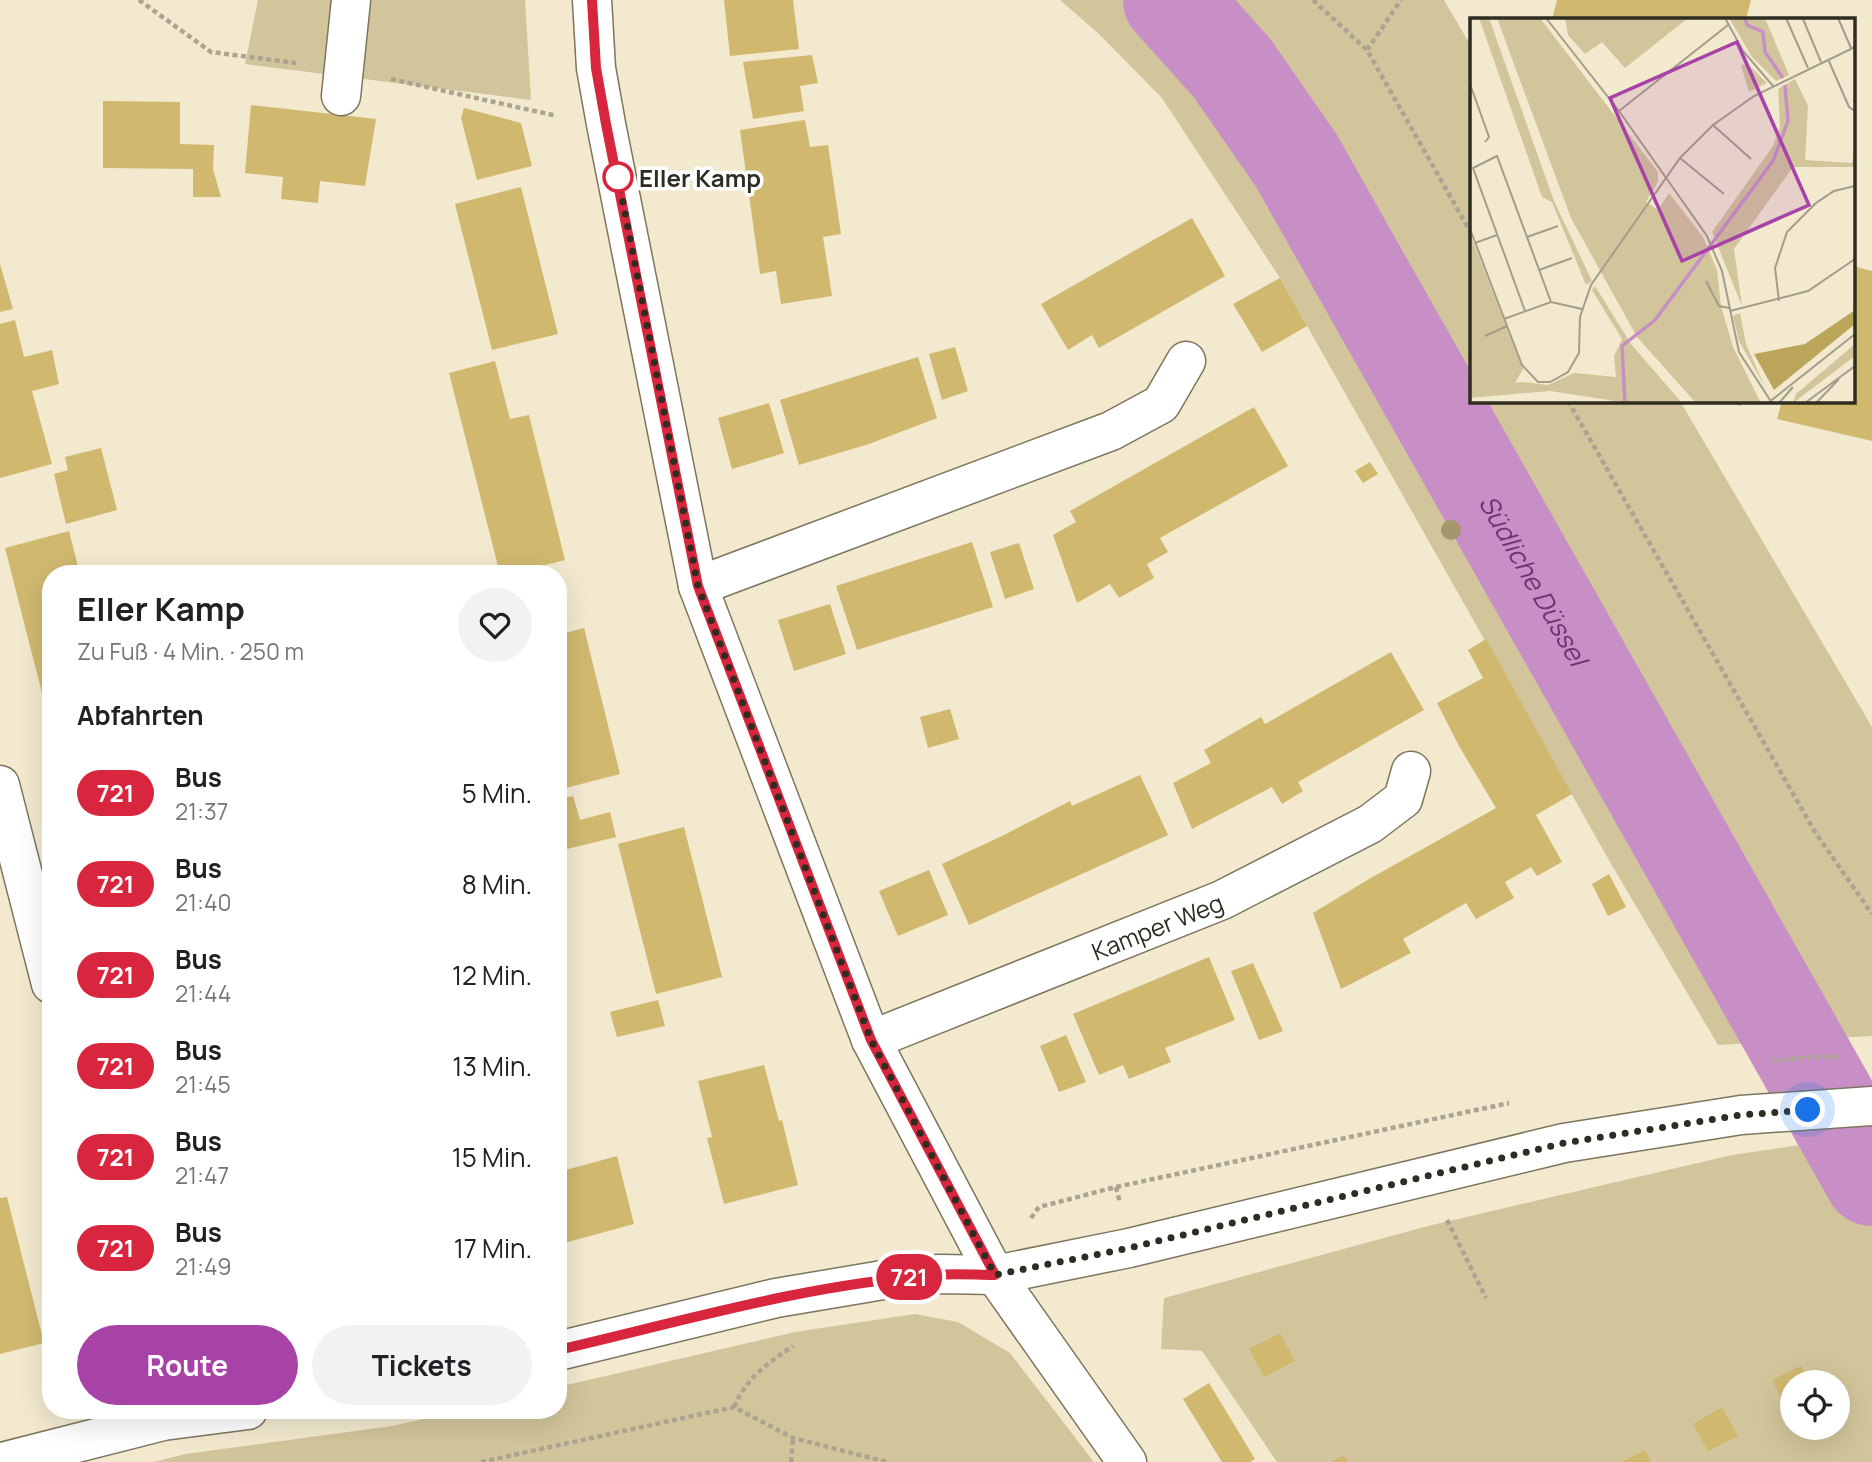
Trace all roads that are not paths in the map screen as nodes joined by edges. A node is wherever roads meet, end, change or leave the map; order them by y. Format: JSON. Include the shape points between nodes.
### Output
{"nodes":[{"id":1,"x":351,"y":0,"type":"edge"},
{"id":2,"x":592,"y":0,"type":"edge"},
{"id":3,"x":341,"y":96,"type":"dead end"},
{"id":4,"x":1186,"y":361,"type":"dead end"},
{"id":5,"x":698,"y":586,"type":"junction"},
{"id":6,"x":1411,"y":771,"type":"dead end"},
{"id":7,"x":0,"y":785,"type":"edge"},
{"id":8,"x":42,"y":949,"type":"edge"},
{"id":9,"x":871,"y":1040,"type":"junction"},
{"id":10,"x":1872,"y":1106,"type":"edge"},
{"id":11,"x":995,"y":1275,"type":"junction"},
{"id":12,"x":567,"y":1348,"type":"edge"},
{"id":13,"x":152,"y":1419,"type":"edge"},
{"id":14,"x":2,"y":1462,"type":"edge"},
{"id":15,"x":1127,"y":1462,"type":"edge"}],
"edges":[{"from":1,"to":3,"type":"street"},
{"from":2,"to":5,"type":"street","via":[[596,68],[606,124]]},
{"from":4,"to":5,"type":"street","via":[[1161,404],[1111,431]]},
{"from":5,"to":9,"type":"street"},
{"from":6,"to":9,"type":"street","name":"Kamper Weg","via":[[1404,799],[1378,817],[1222,900]]},
{"from":7,"to":8,"type":"street"},
{"from":9,"to":11,"type":"street"},
{"from":10,"to":11,"type":"street","via":[[1741,1115],[1564,1143],[1129,1248]]},
{"from":11,"to":12,"type":"street","via":[[940,1274],[776,1298]]},
{"from":11,"to":15,"type":"street"},
{"from":13,"to":14,"type":"street"}]}
